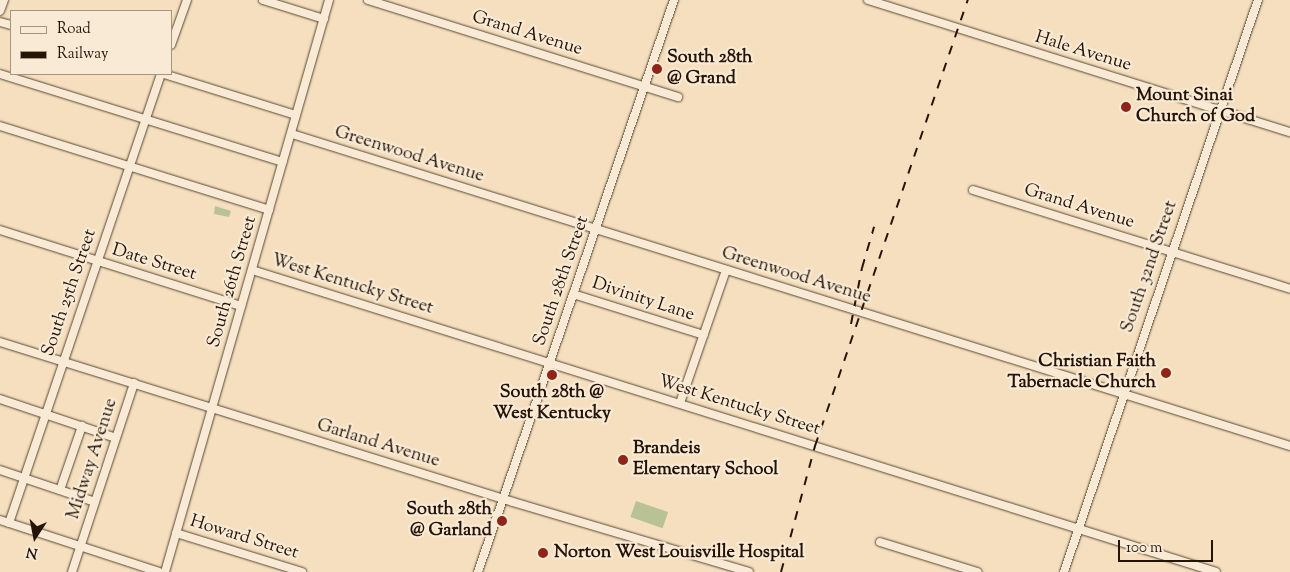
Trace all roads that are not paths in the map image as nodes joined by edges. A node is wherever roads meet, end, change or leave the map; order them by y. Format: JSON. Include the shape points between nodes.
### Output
{"nodes":[{"id":1,"x":4,"y":0,"type":"edge"},
{"id":2,"x":186,"y":0,"type":"edge"},
{"id":3,"x":263,"y":0,"type":"edge"},
{"id":4,"x":329,"y":0,"type":"edge"},
{"id":5,"x":368,"y":0,"type":"edge"},
{"id":6,"x":674,"y":0,"type":"edge"},
{"id":7,"x":868,"y":0,"type":"edge"},
{"id":8,"x":1258,"y":0,"type":"edge"},
{"id":9,"x":0,"y":11,"type":"edge"},
{"id":10,"x":324,"y":19,"type":"junction"},
{"id":11,"x":172,"y":42,"type":"edge"},
{"id":12,"x":0,"y":74,"type":"edge"},
{"id":13,"x":163,"y":75,"type":"edge"},
{"id":14,"x":166,"y":75,"type":"edge"},
{"id":15,"x":644,"y":87,"type":"junction"},
{"id":16,"x":678,"y":97,"type":"dead end"},
{"id":17,"x":1220,"y":110,"type":"junction"},
{"id":18,"x":296,"y":115,"type":"junction"},
{"id":19,"x":146,"y":120,"type":"junction"},
{"id":20,"x":0,"y":126,"type":"edge"},
{"id":21,"x":1290,"y":132,"type":"edge"},
{"id":22,"x":292,"y":134,"type":"junction"},
{"id":23,"x":283,"y":162,"type":"junction"},
{"id":24,"x":130,"y":166,"type":"junction"},
{"id":25,"x":973,"y":190,"type":"dead end"},
{"id":26,"x":269,"y":210,"type":"junction"},
{"id":27,"x":596,"y":229,"type":"junction"},
{"id":28,"x":0,"y":230,"type":"edge"},
{"id":29,"x":1171,"y":252,"type":"junction"},
{"id":30,"x":97,"y":261,"type":"junction"},
{"id":31,"x":252,"y":270,"type":"junction"},
{"id":32,"x":726,"y":270,"type":"junction"},
{"id":33,"x":1290,"y":289,"type":"edge"},
{"id":34,"x":573,"y":294,"type":"junction"},
{"id":35,"x":241,"y":306,"type":"junction"},
{"id":36,"x":704,"y":335,"type":"junction"},
{"id":37,"x":0,"y":342,"type":"edge"},
{"id":38,"x":62,"y":361,"type":"junction"},
{"id":39,"x":550,"y":363,"type":"junction"},
{"id":40,"x":134,"y":383,"type":"junction"},
{"id":41,"x":1122,"y":394,"type":"junction"},
{"id":42,"x":0,"y":399,"type":"edge"},
{"id":43,"x":680,"y":403,"type":"junction"},
{"id":44,"x":212,"y":408,"type":"junction"},
{"id":45,"x":44,"y":414,"type":"junction"},
{"id":46,"x":82,"y":426,"type":"junction"},
{"id":47,"x":116,"y":438,"type":"junction"},
{"id":48,"x":1290,"y":446,"type":"edge"},
{"id":49,"x":0,"y":470,"type":"edge"},
{"id":50,"x":24,"y":477,"type":"junction"},
{"id":51,"x":60,"y":490,"type":"junction"},
{"id":52,"x":503,"y":499,"type":"junction"},
{"id":53,"x":95,"y":502,"type":"junction"},
{"id":54,"x":0,"y":520,"type":"edge"},
{"id":55,"x":9,"y":523,"type":"junction"},
{"id":56,"x":1078,"y":529,"type":"junction"},
{"id":57,"x":176,"y":532,"type":"junction"},
{"id":58,"x":880,"y":542,"type":"dead end"},
{"id":59,"x":81,"y":546,"type":"junction"},
{"id":60,"x":72,"y":572,"type":"edge"},
{"id":61,"x":159,"y":572,"type":"edge"},
{"id":62,"x":165,"y":572,"type":"edge"},
{"id":63,"x":302,"y":572,"type":"edge"},
{"id":64,"x":478,"y":572,"type":"edge"},
{"id":65,"x":749,"y":572,"type":"edge"},
{"id":66,"x":977,"y":572,"type":"edge"},
{"id":67,"x":1064,"y":572,"type":"edge"},
{"id":68,"x":1216,"y":572,"type":"edge"}],
"edges":[{"from":1,"to":9,"type":"street"},
{"from":2,"to":11,"type":"street"},
{"from":3,"to":10,"type":"street"},
{"from":4,"to":10,"type":"street","name":"South 26th Street"},
{"from":5,"to":15,"type":"street","name":"Grand Avenue"},
{"from":6,"to":15,"type":"street","name":"South 28th Street"},
{"from":7,"to":17,"type":"street","name":"Hale Avenue"},
{"from":8,"to":17,"type":"street","name":"South 32nd Street"},
{"from":10,"to":18,"type":"street","name":"South 26th Street"},
{"from":12,"to":19,"type":"street"},
{"from":13,"to":19,"type":"street","name":"South 25th Street"},
{"from":14,"to":18,"type":"street"},
{"from":15,"to":16,"type":"street","name":"Grand Avenue"},
{"from":15,"to":27,"type":"street","name":"South 28th Street"},
{"from":17,"to":21,"type":"street","name":"Hale Avenue"},
{"from":17,"to":29,"type":"street","name":"South 32nd Street"},
{"from":18,"to":22,"type":"street","name":"South 26th Street"},
{"from":19,"to":23,"type":"street"},
{"from":19,"to":24,"type":"street","name":"South 25th Street"},
{"from":20,"to":24,"type":"street"},
{"from":22,"to":23,"type":"street","name":"South 26th Street"},
{"from":22,"to":27,"type":"street","name":"Greenwood Avenue"},
{"from":23,"to":26,"type":"street","name":"South 26th Street"},
{"from":24,"to":26,"type":"street"},
{"from":24,"to":30,"type":"street","name":"South 25th Street"},
{"from":25,"to":29,"type":"street","name":"Grand Avenue"},
{"from":26,"to":31,"type":"street","name":"South 26th Street"},
{"from":27,"to":32,"type":"street","name":"Greenwood Avenue"},
{"from":27,"to":34,"type":"street","name":"South 28th Street"},
{"from":28,"to":30,"type":"street","name":"Date Street"},
{"from":29,"to":33,"type":"street","name":"Grand Avenue"},
{"from":29,"to":41,"type":"street","name":"South 32nd Street"},
{"from":30,"to":35,"type":"street","name":"Date Street"},
{"from":30,"to":38,"type":"street","name":"South 25th Street"},
{"from":31,"to":35,"type":"street","name":"South 26th Street"},
{"from":31,"to":39,"type":"street","name":"West Kentucky Street"},
{"from":32,"to":36,"type":"street"},
{"from":32,"to":41,"type":"street","name":"Greenwood Avenue"},
{"from":34,"to":36,"type":"street","name":"Divinity Lane"},
{"from":34,"to":39,"type":"street","name":"South 28th Street"},
{"from":35,"to":44,"type":"street","name":"South 26th Street"},
{"from":36,"to":43,"type":"street"},
{"from":37,"to":38,"type":"street","name":"Garland Avenue"},
{"from":38,"to":40,"type":"street","name":"Garland Avenue"},
{"from":38,"to":45,"type":"street","name":"South 25th Street"},
{"from":39,"to":43,"type":"street","name":"West Kentucky Street"},
{"from":39,"to":52,"type":"street","name":"South 28th Street"},
{"from":40,"to":44,"type":"street","name":"Garland Avenue"},
{"from":40,"to":47,"type":"street","name":"Midway Avenue"},
{"from":41,"to":48,"type":"street","name":"Greenwood Avenue"},
{"from":41,"to":56,"type":"street","name":"South 32nd Street"},
{"from":42,"to":45,"type":"street"},
{"from":43,"to":56,"type":"street","name":"West Kentucky Street"},
{"from":44,"to":52,"type":"street","name":"Garland Avenue"},
{"from":44,"to":57,"type":"street","name":"South 26th Street"},
{"from":45,"to":46,"type":"street"},
{"from":45,"to":50,"type":"street","name":"South 25th Street"},
{"from":46,"to":47,"type":"street"},
{"from":46,"to":51,"type":"street"},
{"from":47,"to":53,"type":"street","name":"Midway Avenue"},
{"from":49,"to":50,"type":"street"},
{"from":50,"to":51,"type":"street"},
{"from":50,"to":55,"type":"street","name":"South 25th Street"},
{"from":51,"to":53,"type":"street"},
{"from":52,"to":64,"type":"street","name":"South 28th Street"},
{"from":52,"to":65,"type":"street","name":"Garland Avenue"},
{"from":53,"to":59,"type":"street","name":"Midway Avenue"},
{"from":54,"to":55,"type":"street"},
{"from":55,"to":59,"type":"street"},
{"from":56,"to":67,"type":"street","name":"South 32nd Street"},
{"from":56,"to":68,"type":"street","name":"West Kentucky Street"},
{"from":57,"to":62,"type":"street","name":"South 26th Street"},
{"from":57,"to":63,"type":"street","name":"Howard Street"},
{"from":58,"to":66,"type":"street"},
{"from":59,"to":60,"type":"street","name":"Midway Avenue"},
{"from":59,"to":61,"type":"street"}]}
